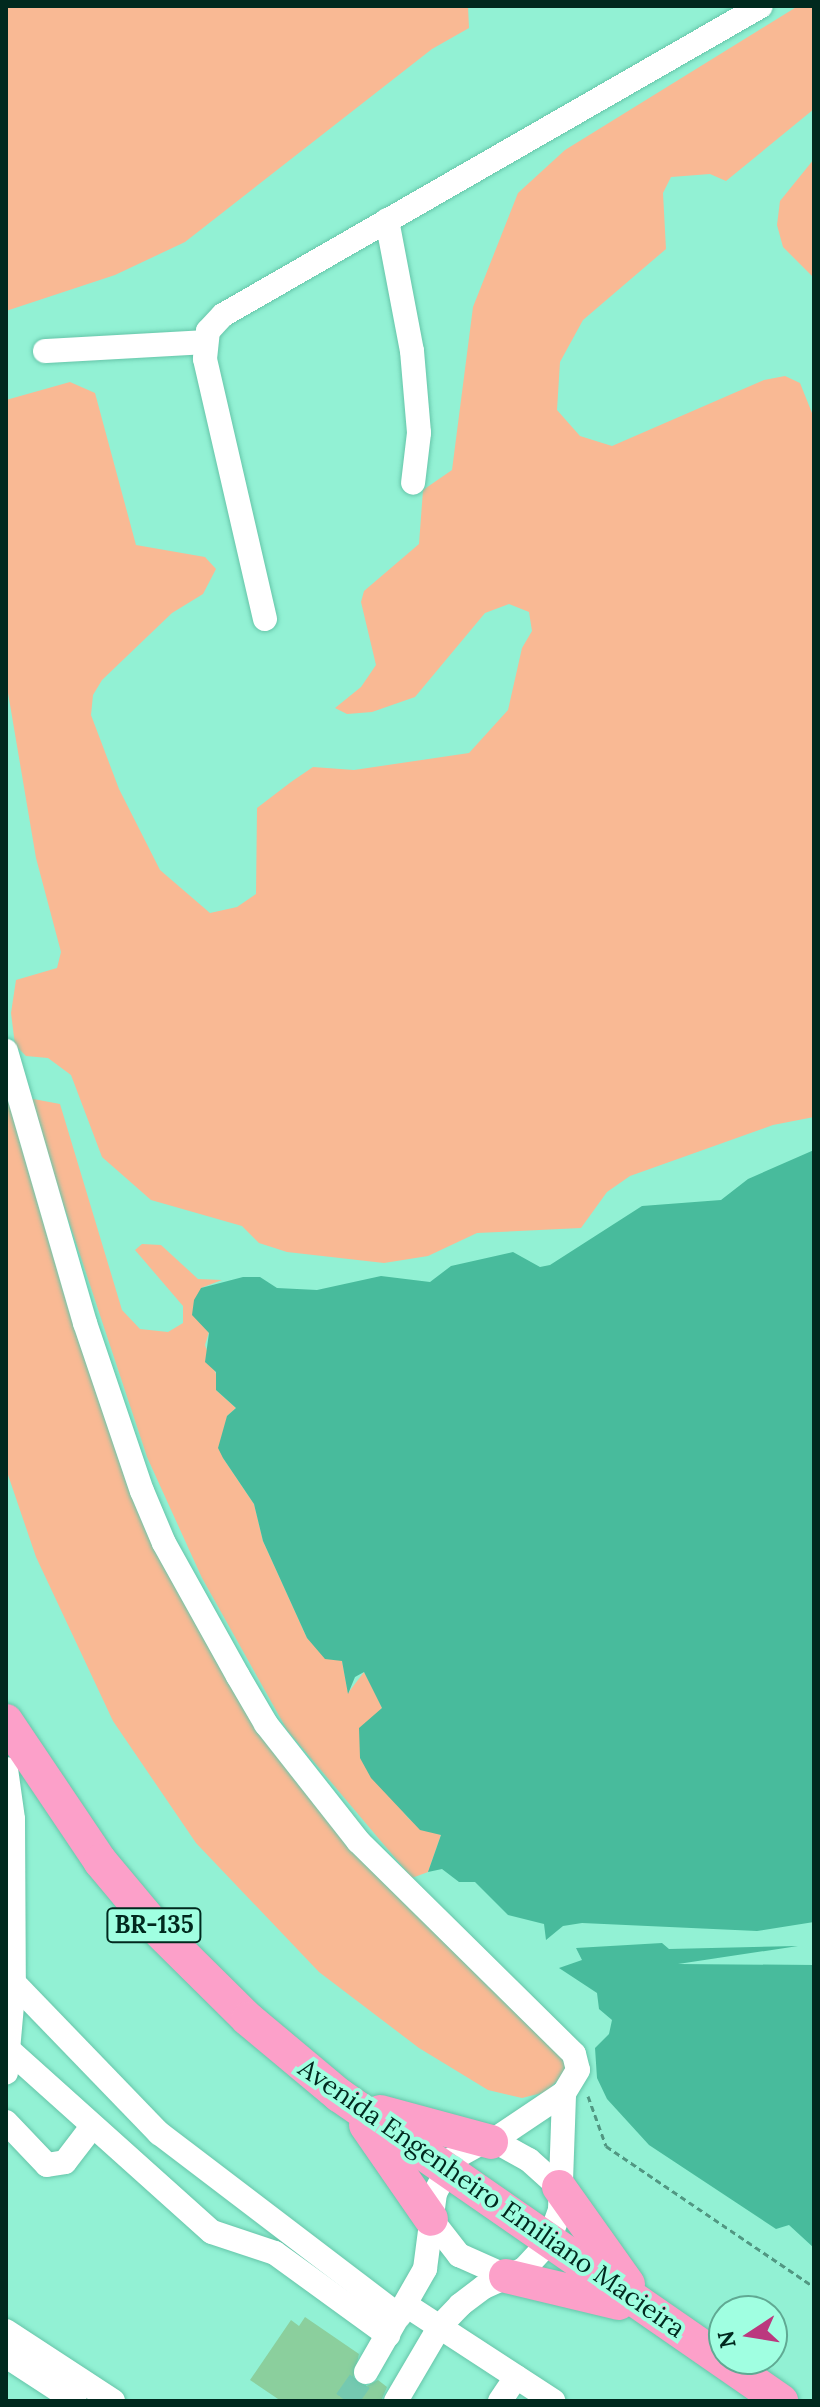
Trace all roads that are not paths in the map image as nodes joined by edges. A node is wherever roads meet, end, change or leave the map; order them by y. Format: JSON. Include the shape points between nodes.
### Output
{"nodes":[{"id":1,"x":761,"y":6,"type":"edge"},
{"id":2,"x":387,"y":220,"type":"junction"},
{"id":3,"x":204,"y":342,"type":"junction"},
{"id":4,"x":45,"y":351,"type":"dead end"},
{"id":5,"x":413,"y":483,"type":"dead end"},
{"id":6,"x":265,"y":619,"type":"dead end"},
{"id":7,"x":6,"y":1051,"type":"edge"},
{"id":8,"x":6,"y":1721,"type":"edge"},
{"id":9,"x":6,"y":1769,"type":"edge"},
{"id":10,"x":14,"y":1983,"type":"junction"},
{"id":11,"x":8,"y":2062,"type":"edge"},
{"id":12,"x":564,"y":2093,"type":"junction"},
{"id":13,"x":339,"y":2095,"type":"junction"},
{"id":14,"x":6,"y":2122,"type":"edge"},
{"id":15,"x":91,"y":2128,"type":"junction"},
{"id":16,"x":491,"y":2142,"type":"junction"},
{"id":17,"x":445,"y":2169,"type":"junction"},
{"id":18,"x":559,"y":2187,"type":"junction"},
{"id":19,"x":431,"y":2219,"type":"junction"},
{"id":20,"x":548,"y":2243,"type":"junction"},
{"id":21,"x":506,"y":2276,"type":"junction"},
{"id":22,"x":654,"y":2315,"type":"junction"},
{"id":23,"x":397,"y":2319,"type":"junction"},
{"id":24,"x":440,"y":2326,"type":"junction"},
{"id":25,"x":6,"y":2331,"type":"edge"},
{"id":26,"x":6,"y":2356,"type":"edge"},
{"id":27,"x":366,"y":2372,"type":"tunnel mouth"},
{"id":28,"x":516,"y":2377,"type":"junction"},
{"id":29,"x":108,"y":2400,"type":"edge"},
{"id":30,"x":75,"y":2401,"type":"edge"},
{"id":31,"x":396,"y":2401,"type":"edge"},
{"id":32,"x":500,"y":2401,"type":"edge"},
{"id":33,"x":553,"y":2401,"type":"edge"},
{"id":34,"x":781,"y":2401,"type":"edge"}],
"edges":[{"from":1,"to":2,"type":"lane"},
{"from":2,"to":3,"type":"lane","via":[[223,315]]},
{"from":2,"to":5,"type":"lane","via":[[412,351],[419,433]]},
{"from":3,"to":4,"type":"lane"},
{"from":3,"to":6,"type":"lane"},
{"from":7,"to":12,"type":"lane","via":[[93,1349],[164,1543],[266,1724],[358,1841],[574,2054],[578,2070]]},
{"from":8,"to":13,"type":"highway","name":"Avenida Engenheiro Emiliano Macieira","number":"BR-135","via":[[100,1861],[156,1928],[248,2019]]},
{"from":9,"to":10,"type":"lane","via":[[13,1819]]},
{"from":10,"to":11,"type":"lane"},
{"from":10,"to":23,"type":"lane","via":[[159,2133]]},
{"from":11,"to":15,"type":"lane"},
{"from":12,"to":16,"type":"lane"},
{"from":12,"to":18,"type":"lane"},
{"from":13,"to":16,"type":"highway","via":[[404,2121]]},
{"from":13,"to":17,"type":"highway","name":"Avenida Engenheiro Emiliano Macieira","number":"BR-135"},
{"from":13,"to":19,"type":"highway"},
{"from":14,"to":15,"type":"lane","via":[[47,2165],[65,2162]]},
{"from":15,"to":23,"type":"lane","via":[[212,2232],[275,2253]]},
{"from":16,"to":17,"type":"lane","via":[[470,2147]]},
{"from":16,"to":18,"type":"lane","via":[[514,2149]]},
{"from":17,"to":19,"type":"lane"},
{"from":17,"to":20,"type":"highway","name":"Avenida Engenheiro Emiliano Macieira","number":"BR-135"},
{"from":18,"to":20,"type":"lane","via":[[560,2210]]},
{"from":18,"to":22,"type":"highway","via":[[603,2254]]},
{"from":19,"to":21,"type":"lane","via":[[459,2255]]},
{"from":19,"to":23,"type":"lane","via":[[430,2256]]},
{"from":20,"to":21,"type":"lane","via":[[534,2261]]},
{"from":20,"to":22,"type":"highway","name":"Avenida Engenheiro Emiliano Macieira","number":"BR-135"},
{"from":21,"to":22,"type":"highway","via":[[580,2290]]},
{"from":21,"to":24,"type":"lane","via":[[472,2294]]},
{"from":22,"to":34,"type":"highway","name":"Avenida Engenheiro Emiliano Macieira","number":"BR-135"},
{"from":23,"to":24,"type":"lane"},
{"from":23,"to":27,"type":"lane"},
{"from":24,"to":28,"type":"lane"},
{"from":24,"to":31,"type":"lane"},
{"from":25,"to":29,"type":"lane"},
{"from":26,"to":30,"type":"lane"},
{"from":28,"to":32,"type":"lane"},
{"from":28,"to":33,"type":"lane"}]}
